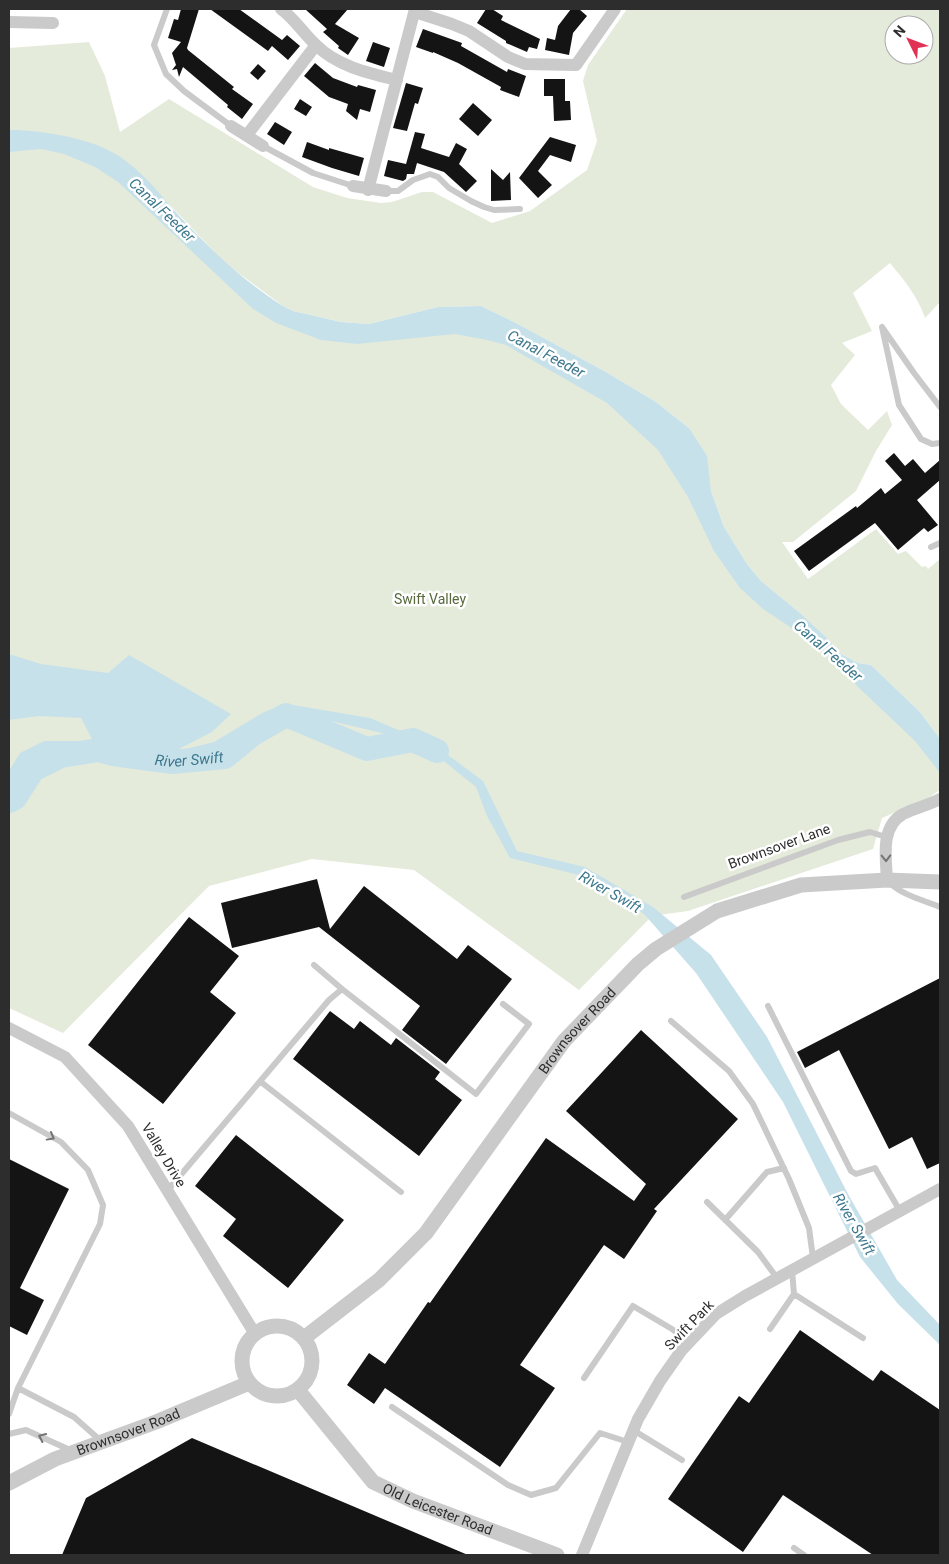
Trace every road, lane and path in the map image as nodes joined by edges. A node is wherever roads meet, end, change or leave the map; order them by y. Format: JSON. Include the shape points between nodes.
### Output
{"nodes":[{"id":1,"x":167,"y":9,"type":"edge"},
{"id":2,"x":281,"y":9,"type":"edge"},
{"id":3,"x":615,"y":9,"type":"edge"},
{"id":4,"x":415,"y":10,"type":"edge"},
{"id":5,"x":9,"y":22,"type":"edge"},
{"id":6,"x":53,"y":23,"type":"dead end"},
{"id":7,"x":316,"y":45,"type":"junction"},
{"id":8,"x":396,"y":80,"type":"junction"},
{"id":9,"x":231,"y":126,"type":"joint"},
{"id":10,"x":247,"y":135,"type":"junction"},
{"id":11,"x":263,"y":146,"type":"joint"},
{"id":12,"x":353,"y":186,"type":"joint"},
{"id":13,"x":368,"y":190,"type":"junction"},
{"id":14,"x":386,"y":191,"type":"joint"},
{"id":15,"x":520,"y":208,"type":"dead end"},
{"id":16,"x":940,"y":406,"type":"edge"},
{"id":17,"x":940,"y":443,"type":"edge"},
{"id":18,"x":940,"y":543,"type":"edge"},
{"id":19,"x":931,"y":547,"type":"dead end"},
{"id":20,"x":940,"y":799,"type":"edge"},
{"id":21,"x":886,"y":837,"type":"junction"},
{"id":22,"x":886,"y":880,"type":"junction"},
{"id":23,"x":940,"y":882,"type":"edge"},
{"id":24,"x":684,"y":897,"type":"dead end"},
{"id":25,"x":940,"y":907,"type":"edge"},
{"id":26,"x":314,"y":965,"type":"dead end"},
{"id":27,"x":342,"y":989,"type":"junction"},
{"id":28,"x":503,"y":1004,"type":"dead end"},
{"id":29,"x":768,"y":1006,"type":"dead end"},
{"id":30,"x":671,"y":1021,"type":"dead end"},
{"id":31,"x":9,"y":1028,"type":"edge"},
{"id":32,"x":261,"y":1082,"type":"junction"},
{"id":33,"x":9,"y":1113,"type":"edge"},
{"id":34,"x":784,"y":1168,"type":"junction"},
{"id":35,"x":940,"y":1189,"type":"edge"},
{"id":36,"x":168,"y":1191,"type":"junction"},
{"id":37,"x":401,"y":1192,"type":"dead end"},
{"id":38,"x":707,"y":1202,"type":"dead end"},
{"id":39,"x":900,"y":1211,"type":"junction"},
{"id":40,"x":725,"y":1220,"type":"junction"},
{"id":41,"x":815,"y":1257,"type":"junction"},
{"id":42,"x":792,"y":1270,"type":"junction"},
{"id":43,"x":777,"y":1278,"type":"junction"},
{"id":44,"x":794,"y":1294,"type":"junction"},
{"id":45,"x":770,"y":1329,"type":"dead end"},
{"id":46,"x":255,"y":1334,"type":"junction"},
{"id":47,"x":304,"y":1338,"type":"junction"},
{"id":48,"x":863,"y":1338,"type":"dead end"},
{"id":49,"x":689,"y":1343,"type":"junction"},
{"id":50,"x":584,"y":1378,"type":"dead end"},
{"id":51,"x":249,"y":1383,"type":"junction"},
{"id":52,"x":18,"y":1388,"type":"junction"},
{"id":53,"x":298,"y":1390,"type":"junction"},
{"id":54,"x":392,"y":1407,"type":"dead end"},
{"id":55,"x":9,"y":1414,"type":"edge"},
{"id":56,"x":9,"y":1434,"type":"edge"},
{"id":57,"x":631,"y":1436,"type":"junction"},
{"id":58,"x":102,"y":1442,"type":"junction"},
{"id":59,"x":74,"y":1452,"type":"junction"},
{"id":60,"x":682,"y":1460,"type":"dead end"},
{"id":61,"x":9,"y":1483,"type":"edge"},
{"id":62,"x":794,"y":1548,"type":"dead end"},
{"id":63,"x":557,"y":1555,"type":"edge"},
{"id":64,"x":582,"y":1555,"type":"edge"},
{"id":65,"x":804,"y":1555,"type":"edge"}],
"edges":[{"from":1,"to":9,"type":"lane","via":[[154,45],[166,74]]},
{"from":2,"to":7,"type":"street"},
{"from":3,"to":4,"type":"street","via":[[576,65],[526,64],[508,57],[469,31]]},
{"from":4,"to":8,"type":"street"},
{"from":5,"to":6,"type":"street"},
{"from":7,"to":8,"type":"street","via":[[334,60]]},
{"from":7,"to":10,"type":"street"},
{"from":8,"to":13,"type":"street"},
{"from":9,"to":10,"type":"street"},
{"from":10,"to":11,"type":"street"},
{"from":11,"to":12,"type":"lane","via":[[313,173]]},
{"from":12,"to":13,"type":"street"},
{"from":13,"to":14,"type":"street"},
{"from":14,"to":15,"type":"lane","via":[[398,191],[413,180],[430,174],[484,207],[494,210]]},
{"from":16,"to":17,"type":"lane","via":[[882,327],[899,406],[921,439],[932,444]]},
{"from":18,"to":19,"type":"lane"},
{"from":20,"to":21,"type":"street","via":[[902,815]]},
{"from":21,"to":22,"type":"street","one_way":true},
{"from":21,"to":24,"type":"lane","name":"Brownsover Lane","via":[[870,832],[838,840]]},
{"from":22,"to":23,"type":"street","name":"Brownsover Road"},
{"from":22,"to":25,"type":"lane","via":[[917,900]]},
{"from":22,"to":47,"type":"street","name":"Brownsover Road","via":[[801,886],[717,911],[656,949],[564,1041],[426,1234],[379,1280]]},
{"from":26,"to":27,"type":"lane"},
{"from":27,"to":28,"type":"lane","via":[[476,1094],[529,1024]]},
{"from":27,"to":32,"type":"lane"},
{"from":29,"to":39,"type":"lane","via":[[851,1171],[856,1174],[875,1168]]},
{"from":30,"to":34,"type":"lane","via":[[729,1071],[753,1104]]},
{"from":31,"to":36,"type":"street","name":"Valley Drive","via":[[65,1057],[128,1126]]},
{"from":32,"to":36,"type":"lane"},
{"from":32,"to":37,"type":"lane"},
{"from":33,"to":52,"type":"lane","one_way":true,"via":[[61,1142],[88,1170],[102,1205],[100,1224]]},
{"from":34,"to":40,"type":"lane","via":[[767,1172]]},
{"from":34,"to":41,"type":"lane","via":[[809,1228]]},
{"from":35,"to":39,"type":"street","name":"Swift Park"},
{"from":36,"to":46,"type":"street","name":"Valley Drive"},
{"from":38,"to":40,"type":"lane"},
{"from":39,"to":41,"type":"street","name":"Swift Park"},
{"from":40,"to":43,"type":"lane","via":[[758,1252]]},
{"from":41,"to":42,"type":"street","name":"Swift Park"},
{"from":42,"to":43,"type":"street","name":"Swift Park"},
{"from":42,"to":44,"type":"lane"},
{"from":43,"to":49,"type":"street","name":"Swift Park","via":[[716,1314]]},
{"from":44,"to":45,"type":"lane"},
{"from":44,"to":48,"type":"lane"},
{"from":46,"to":47,"type":"street","via":[[264,1328],[280,1326],[296,1331]]},
{"from":46,"to":51,"type":"street","via":[[242,1357]]},
{"from":47,"to":53,"type":"street","via":[[310,1348],[312,1365],[306,1382]]},
{"from":49,"to":50,"type":"lane","via":[[633,1306]]},
{"from":49,"to":57,"type":"street","name":"Swift Park","via":[[660,1381]]},
{"from":51,"to":53,"type":"street","via":[[272,1396],[288,1395]]},
{"from":51,"to":58,"type":"street","name":"Brownsover Road"},
{"from":52,"to":55,"type":"lane"},
{"from":52,"to":58,"type":"lane","via":[[74,1417]]},
{"from":53,"to":63,"type":"street","name":"Old Leicester Road","via":[[373,1482],[413,1501]]},
{"from":54,"to":57,"type":"lane","via":[[508,1485],[531,1495],[556,1488],[600,1432]]},
{"from":59,"to":56,"type":"lane","one_way":true,"via":[[26,1430]]},
{"from":57,"to":60,"type":"lane"},
{"from":57,"to":64,"type":"street","name":"Swift Park"},
{"from":58,"to":59,"type":"street","name":"Brownsover Road"},
{"from":59,"to":61,"type":"street","name":"Brownsover Road"},
{"from":62,"to":65,"type":"lane"}]}
